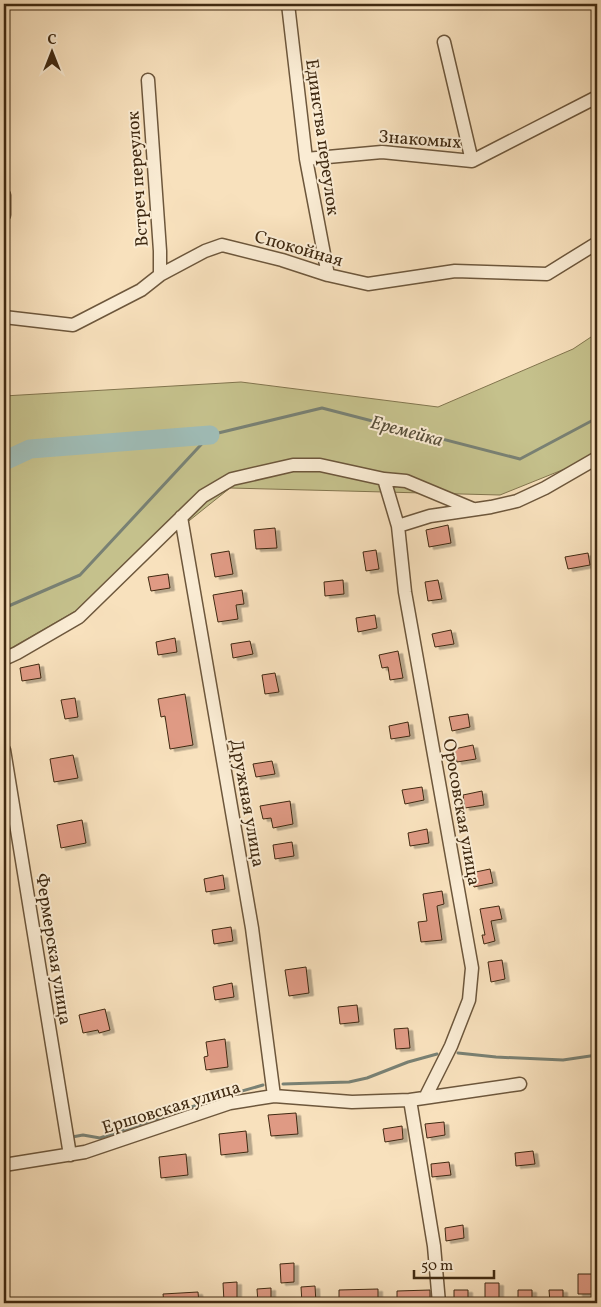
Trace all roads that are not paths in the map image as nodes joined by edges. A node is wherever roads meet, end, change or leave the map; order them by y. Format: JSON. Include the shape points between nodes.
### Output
{"nodes":[{"id":1,"x":288,"y":4,"type":"edge"},
{"id":2,"x":444,"y":42,"type":"dead end"},
{"id":3,"x":148,"y":80,"type":"dead end"},
{"id":4,"x":597,"y":97,"type":"edge"},
{"id":5,"x":306,"y":159,"type":"junction"},
{"id":6,"x":472,"y":161,"type":"junction"},
{"id":7,"x":4,"y":195,"type":"edge"},
{"id":8,"x":4,"y":215,"type":"edge"},
{"id":9,"x":597,"y":243,"type":"edge"},
{"id":10,"x":160,"y":275,"type":"junction"},
{"id":11,"x":328,"y":276,"type":"junction"},
{"id":12,"x":4,"y":317,"type":"edge"},
{"id":13,"x":597,"y":458,"type":"edge"},
{"id":14,"x":384,"y":479,"type":"junction"},
{"id":15,"x":473,"y":510,"type":"junction"},
{"id":16,"x":181,"y":517,"type":"junction"},
{"id":17,"x":398,"y":526,"type":"junction"},
{"id":18,"x":4,"y":658,"type":"edge"},
{"id":19,"x":4,"y":750,"type":"edge"},
{"id":20,"x":520,"y":1084,"type":"dead end"},
{"id":21,"x":274,"y":1096,"type":"junction"},
{"id":22,"x":426,"y":1096,"type":"junction"},
{"id":23,"x":410,"y":1100,"type":"junction"},
{"id":24,"x":70,"y":1155,"type":"junction"},
{"id":25,"x":4,"y":1165,"type":"edge"},
{"id":26,"x":439,"y":1303,"type":"edge"}],
"edges":[{"from":1,"to":5,"type":"street","name":"Единства переулок"},
{"from":2,"to":6,"type":"street","name":"Знакомых"},
{"from":3,"to":10,"type":"street","name":"Встреч переулок"},
{"from":4,"to":6,"type":"street","name":"Знакомых"},
{"from":5,"to":6,"type":"street","name":"Знакомых","via":[[382,152]]},
{"from":5,"to":11,"type":"street","name":"Единства переулок"},
{"from":7,"to":8,"type":"street"},
{"from":9,"to":11,"type":"street","name":"Спокойная","via":[[547,274],[455,271],[368,284]]},
{"from":10,"to":11,"type":"street","name":"Спокойная","via":[[222,245]]},
{"from":10,"to":12,"type":"street","name":"Спокойная","via":[[141,290],[73,324]]},
{"from":13,"to":15,"type":"street","via":[[517,501]]},
{"from":14,"to":15,"type":"street","via":[[406,481]]},
{"from":14,"to":16,"type":"street","via":[[320,465],[293,465],[232,479],[203,496]]},
{"from":14,"to":17,"type":"street","name":"Оросовская улица"},
{"from":15,"to":17,"type":"street","via":[[430,516]]},
{"from":16,"to":18,"type":"street","via":[[79,617]]},
{"from":16,"to":21,"type":"street","name":"Дружная улица","via":[[252,928]]},
{"from":17,"to":22,"type":"street","name":"Оросовская улица","via":[[405,592],[472,968],[469,1000]]},
{"from":19,"to":24,"type":"street","name":"Фермерская улица"},
{"from":20,"to":22,"type":"street","name":"Ершовская улица"},
{"from":21,"to":23,"type":"street","name":"Ершовская улица","via":[[352,1102]]},
{"from":21,"to":24,"type":"street","name":"Ершовская улица","via":[[230,1103]]},
{"from":22,"to":23,"type":"street","name":"Ершовская улица"},
{"from":23,"to":26,"type":"street","via":[[434,1246]]},
{"from":24,"to":25,"type":"street","name":"Ершовская улица"}]}
